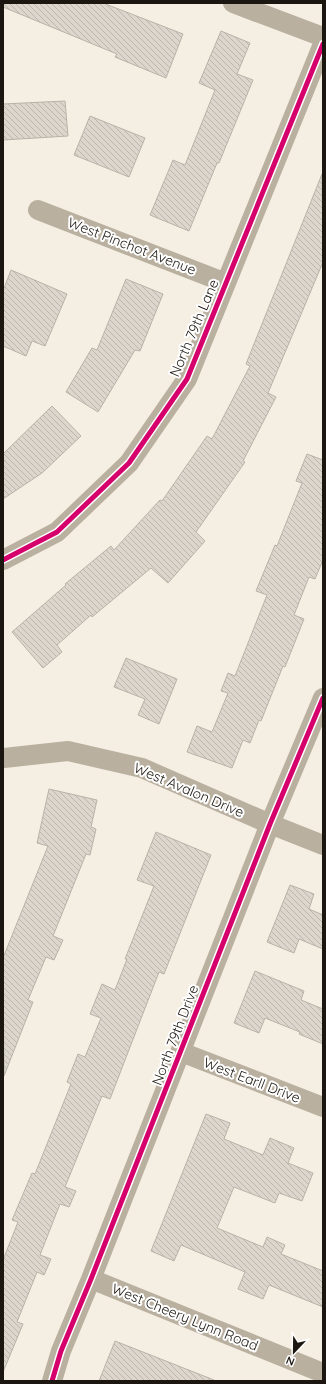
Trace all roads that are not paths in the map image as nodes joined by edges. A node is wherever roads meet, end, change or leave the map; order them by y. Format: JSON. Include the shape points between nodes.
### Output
{"nodes":[{"id":1,"x":233,"y":3,"type":"edge"},
{"id":2,"x":323,"y":36,"type":"edge"},
{"id":3,"x":323,"y":44,"type":"edge"},
{"id":4,"x":38,"y":210,"type":"dead end"},
{"id":5,"x":226,"y":283,"type":"junction"},
{"id":6,"x":3,"y":560,"type":"edge"},
{"id":7,"x":323,"y":698,"type":"edge"},
{"id":8,"x":3,"y":757,"type":"edge"},
{"id":9,"x":270,"y":824,"type":"junction"},
{"id":10,"x":323,"y":845,"type":"edge"},
{"id":11,"x":181,"y":1052,"type":"junction"},
{"id":12,"x":323,"y":1108,"type":"edge"},
{"id":13,"x":91,"y":1279,"type":"junction"},
{"id":14,"x":323,"y":1373,"type":"edge"},
{"id":15,"x":52,"y":1381,"type":"edge"}],
"edges":[{"from":1,"to":2,"type":"street"},
{"from":3,"to":5,"type":"street","name":"North 79th Lane"},
{"from":4,"to":5,"type":"street","name":"West Pinchot Avenue"},
{"from":5,"to":6,"type":"street","name":"North 79th Lane","via":[[187,379],[129,463],[56,532]]},
{"from":7,"to":9,"type":"street","name":"North 79th Drive"},
{"from":8,"to":9,"type":"street","name":"West Avalon Drive","via":[[68,751],[142,768]]},
{"from":9,"to":10,"type":"street","name":"West Avalon Drive"},
{"from":9,"to":11,"type":"street","name":"North 79th Drive"},
{"from":11,"to":12,"type":"street","name":"West Earll Drive"},
{"from":11,"to":13,"type":"street","name":"North 79th Drive"},
{"from":13,"to":14,"type":"street","name":"West Cheery Lynn Road"},
{"from":13,"to":15,"type":"street","name":"North 79th Drive","via":[[61,1351]]}]}
